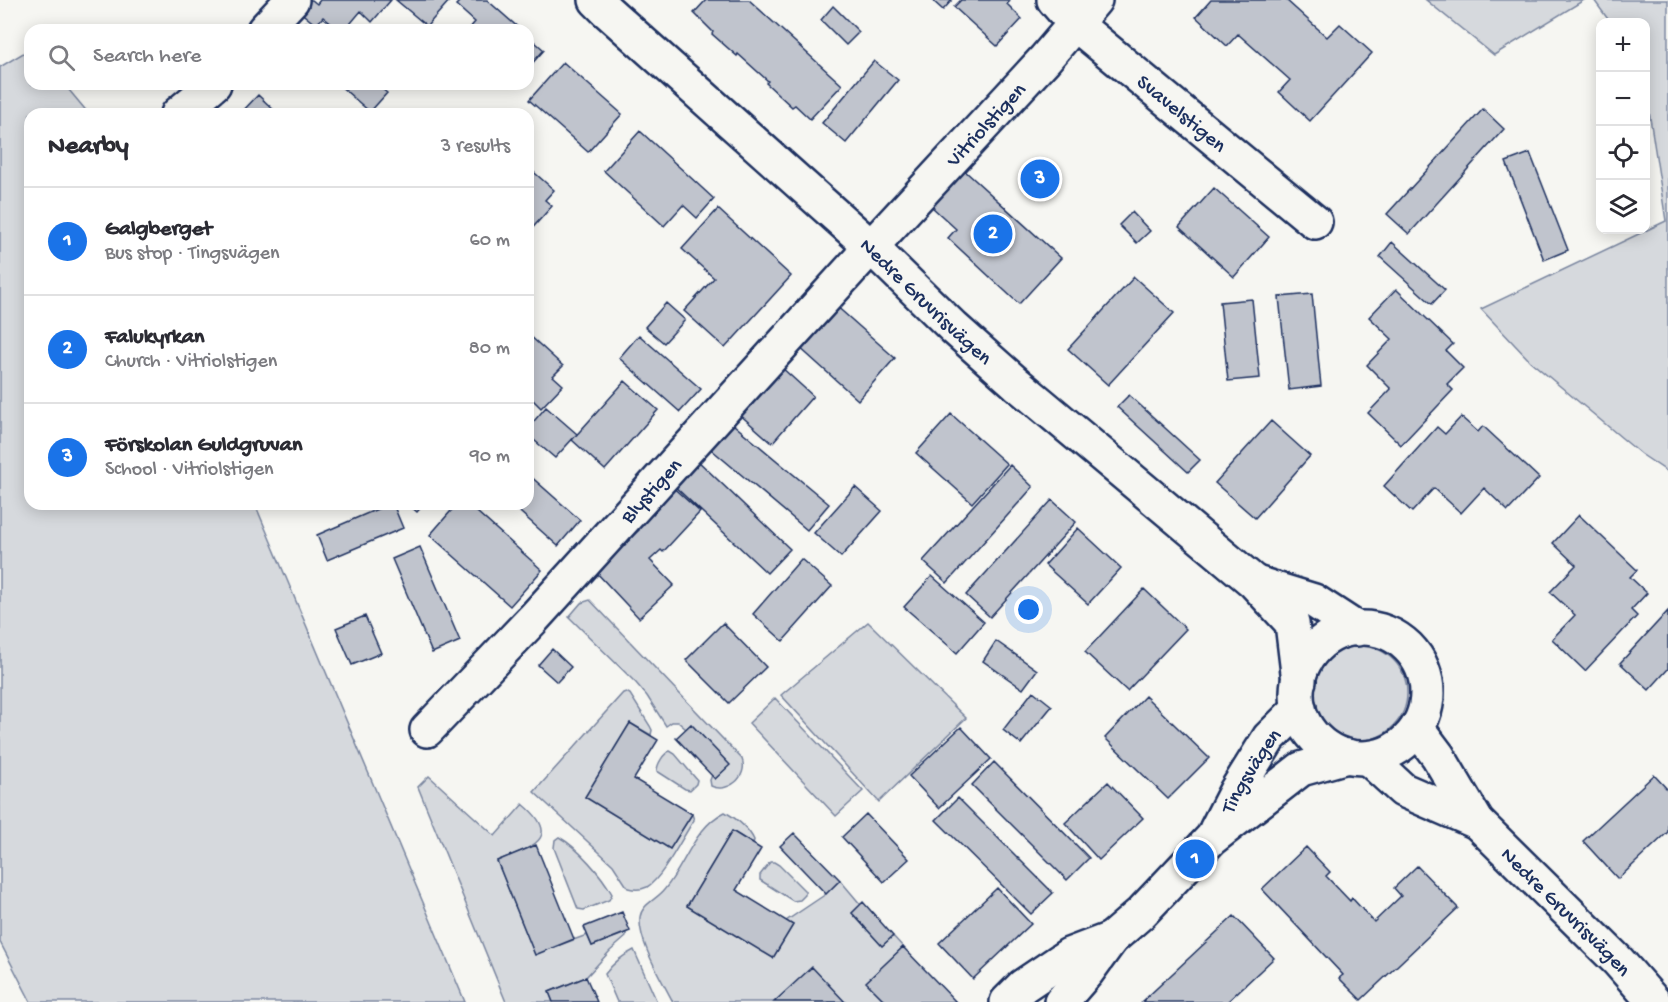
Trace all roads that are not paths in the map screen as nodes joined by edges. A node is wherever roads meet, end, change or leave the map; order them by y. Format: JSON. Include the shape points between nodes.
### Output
{"nodes":[{"id":1,"x":292,"y":0,"type":"edge"},
{"id":2,"x":598,"y":4,"type":"edge"},
{"id":3,"x":1074,"y":8,"type":"edge"},
{"id":4,"x":270,"y":24,"type":"edge"},
{"id":5,"x":207,"y":90,"type":"edge"},
{"id":6,"x":185,"y":108,"type":"edge"},
{"id":7,"x":1315,"y":222,"type":"dead end"},
{"id":8,"x":871,"y":247,"type":"junction"},
{"id":9,"x":1254,"y":582,"type":"junction"},
{"id":10,"x":1357,"y":628,"type":"junction"},
{"id":11,"x":1299,"y":695,"type":"junction"},
{"id":12,"x":1417,"y":728,"type":"junction"},
{"id":13,"x":427,"y":730,"type":"dead end"},
{"id":14,"x":1357,"y":757,"type":"junction"},
{"id":15,"x":1477,"y":822,"type":"junction"},
{"id":16,"x":1211,"y":839,"type":"junction"},
{"id":17,"x":1110,"y":939,"type":"junction"},
{"id":18,"x":1007,"y":1002,"type":"edge"},
{"id":19,"x":1061,"y":1002,"type":"edge"},
{"id":20,"x":1654,"y":1002,"type":"edge"}],
"edges":[{"from":1,"to":4,"type":"street"},
{"from":2,"to":8,"type":"street","name":"Nedre Gruvrisvägen"},
{"from":3,"to":7,"type":"street","name":"Svavelstigen"},
{"from":3,"to":8,"type":"street","name":"Vitriolstigen","via":[[1045,60]]},
{"from":5,"to":6,"type":"street"},
{"from":8,"to":9,"type":"street","name":"Nedre Gruvrisvägen","via":[[970,342]]},
{"from":8,"to":13,"type":"street","name":"Blystigen"},
{"from":9,"to":10,"type":"street","name":"Nedre Gruvrisvägen","via":[[1314,601]]},
{"from":9,"to":11,"type":"street","name":"Nedre Gruvrisvägen","via":[[1292,623]]},
{"from":10,"to":11,"type":"street","via":[[1325,640],[1313,651],[1304,665]]},
{"from":10,"to":12,"type":"street","via":[[1395,637],[1414,654],[1427,691]]},
{"from":11,"to":14,"type":"street","via":[[1304,722],[1312,734],[1334,752]]},
{"from":11,"to":16,"type":"street","name":"Tingsvägen","via":[[1236,791]]},
{"from":12,"to":14,"type":"street","via":[[1390,752]]},
{"from":12,"to":15,"type":"street","name":"Nedre Gruvrisvägen"},
{"from":14,"to":15,"type":"street","name":"Nedre Gruvrisvägen","via":[[1403,790]]},
{"from":14,"to":16,"type":"street","name":"Tingsvägen","via":[[1301,769]]},
{"from":15,"to":20,"type":"street","name":"Nedre Gruvrisvägen","via":[[1618,961]]},
{"from":16,"to":17,"type":"street","name":"Tingsvägen","via":[[1141,913]]},
{"from":17,"to":18,"type":"street","name":"Tingsvägen","via":[[1069,955],[1023,986]]},
{"from":17,"to":19,"type":"street","name":"Tingsvägen"}]}
